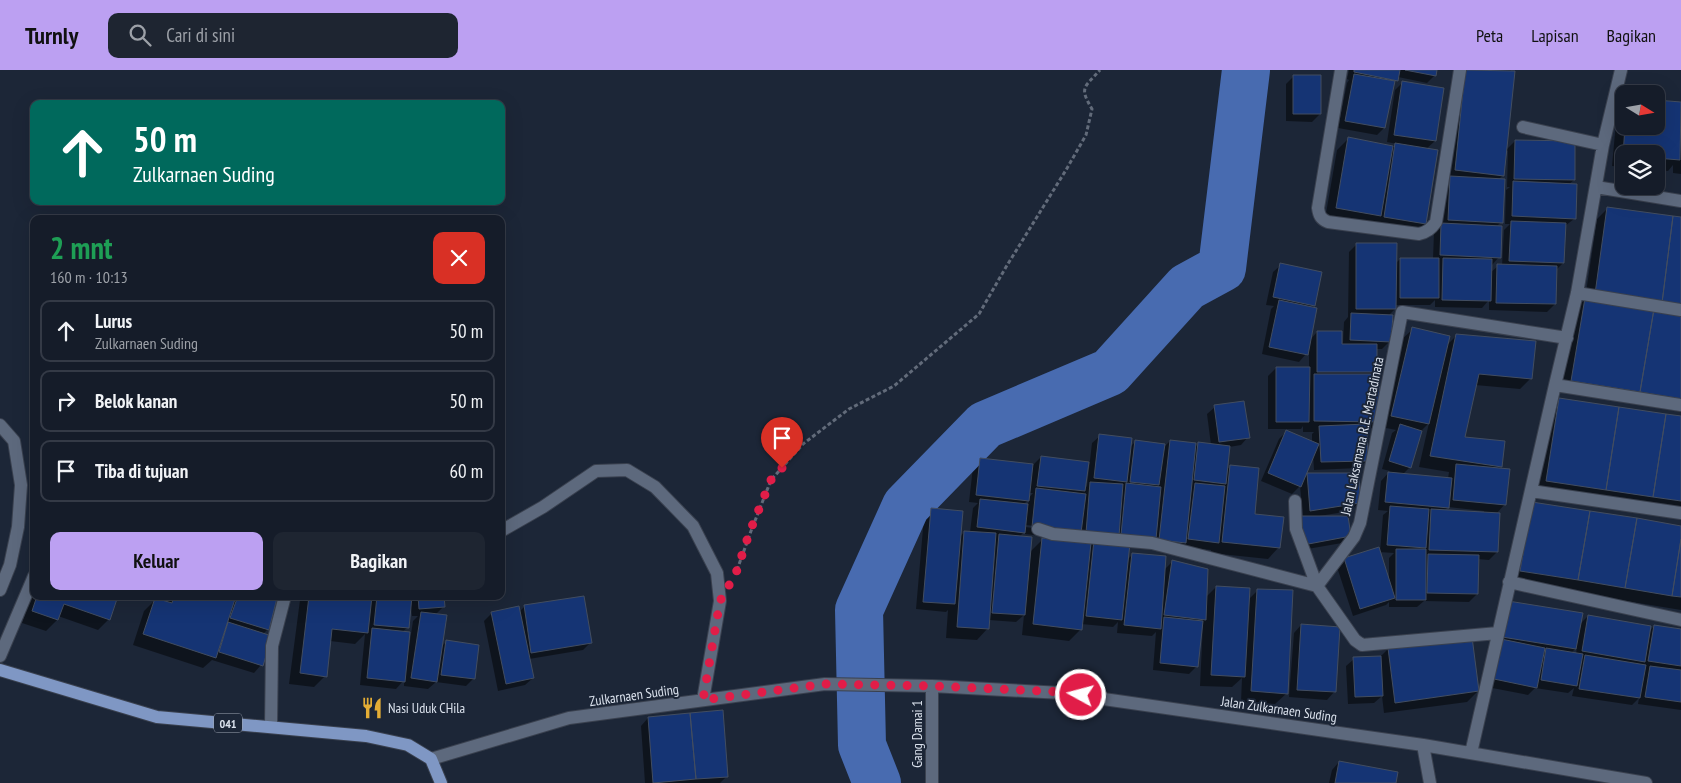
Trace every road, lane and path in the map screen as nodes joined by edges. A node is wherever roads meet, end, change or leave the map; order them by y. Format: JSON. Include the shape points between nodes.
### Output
{"nodes":[{"id":1,"x":1100,"y":70,"type":"edge"},
{"id":2,"x":1341,"y":70,"type":"edge"},
{"id":3,"x":1460,"y":70,"type":"edge"},
{"id":4,"x":1621,"y":70,"type":"edge"},
{"id":5,"x":1522,"y":127,"type":"dead end"},
{"id":6,"x":1603,"y":145,"type":"junction"},
{"id":7,"x":1596,"y":187,"type":"junction"},
{"id":8,"x":1681,"y":201,"type":"edge"},
{"id":9,"x":1577,"y":293,"type":"junction"},
{"id":10,"x":1681,"y":310,"type":"edge"},
{"id":11,"x":1567,"y":338,"type":"junction"},
{"id":12,"x":1555,"y":385,"type":"junction"},
{"id":13,"x":1681,"y":405,"type":"edge"},
{"id":14,"x":0,"y":425,"type":"edge"},
{"id":15,"x":1531,"y":491,"type":"junction"},
{"id":16,"x":1294,"y":501,"type":"dead end"},
{"id":17,"x":1681,"y":513,"type":"edge"},
{"id":18,"x":505,"y":529,"type":"edge"},
{"id":19,"x":1038,"y":529,"type":"dead end"},
{"id":20,"x":736,"y":573,"type":"dead end"},
{"id":21,"x":1509,"y":582,"type":"junction"},
{"id":22,"x":30,"y":585,"type":"edge"},
{"id":23,"x":1317,"y":586,"type":"junction"},
{"id":24,"x":0,"y":590,"type":"edge"},
{"id":25,"x":284,"y":600,"type":"edge"},
{"id":26,"x":1681,"y":620,"type":"edge"},
{"id":27,"x":1498,"y":633,"type":"junction"},
{"id":28,"x":0,"y":656,"type":"edge"},
{"id":29,"x":0,"y":670,"type":"edge"},
{"id":30,"x":905,"y":686,"type":"joint"},
{"id":31,"x":932,"y":686,"type":"junction"},
{"id":32,"x":703,"y":700,"type":"junction"},
{"id":33,"x":271,"y":727,"type":"junction"},
{"id":34,"x":1423,"y":745,"type":"junction"},
{"id":35,"x":1471,"y":753,"type":"junction"},
{"id":36,"x":431,"y":759,"type":"junction"},
{"id":37,"x":441,"y":783,"type":"edge"},
{"id":38,"x":932,"y":783,"type":"edge"},
{"id":39,"x":1430,"y":783,"type":"edge"},
{"id":40,"x":1646,"y":783,"type":"edge"}],
"edges":[{"from":1,"to":20,"type":"path","via":[[1085,88],[1084,95],[1092,109],[1086,135],[979,314],[894,386],[849,408],[803,444],[771,480]]},
{"from":2,"to":3,"type":"street","via":[[1319,214],[1328,222],[1419,234],[1432,228],[1436,222]]},
{"from":4,"to":6,"type":"street"},
{"from":5,"to":6,"type":"street"},
{"from":6,"to":7,"type":"street"},
{"from":7,"to":8,"type":"street"},
{"from":7,"to":9,"type":"street"},
{"from":9,"to":10,"type":"street"},
{"from":9,"to":11,"type":"street"},
{"from":11,"to":12,"type":"street"},
{"from":11,"to":23,"type":"street","name":"Jalan Laksamana R.E. Martadinata","via":[[1402,312],[1360,523],[1354,537]]},
{"from":12,"to":13,"type":"street"},
{"from":12,"to":15,"type":"street"},
{"from":14,"to":24,"type":"street","via":[[14,441],[21,484],[18,527],[10,565]]},
{"from":15,"to":17,"type":"street"},
{"from":15,"to":21,"type":"street"},
{"from":16,"to":23,"type":"street","via":[[1296,529]]},
{"from":18,"to":32,"type":"street","via":[[596,471],[627,470],[655,486],[693,526],[717,574],[720,601]]},
{"from":19,"to":23,"type":"street","via":[[1053,534],[1152,543]]},
{"from":21,"to":26,"type":"street"},
{"from":21,"to":27,"type":"street"},
{"from":22,"to":28,"type":"street"},
{"from":23,"to":27,"type":"street","via":[[1362,645]]},
{"from":25,"to":33,"type":"street","via":[[272,646]]},
{"from":27,"to":35,"type":"street"},
{"from":29,"to":33,"type":"main road","number":"041","via":[[157,717]]},
{"from":30,"to":31,"type":"street","name":"Jalan Zulkarnaen Suding"},
{"from":30,"to":32,"type":"street","name":"Zulkarnaen Suding","via":[[825,684]]},
{"from":31,"to":34,"type":"street","name":"Jalan Zulkarnaen Suding","via":[[1062,692]]},
{"from":31,"to":38,"type":"street","name":"Gang Damai 1"},
{"from":32,"to":36,"type":"street","name":"Zulkarnaen Suding","via":[[569,718]]},
{"from":33,"to":36,"type":"main road","number":"041","via":[[366,736],[408,745]]},
{"from":34,"to":35,"type":"street","name":"Jalan Zulkarnaen Suding"},
{"from":34,"to":39,"type":"street"},
{"from":35,"to":40,"type":"street","name":"Jalan Zulkarnaen Suding"},
{"from":36,"to":37,"type":"main road"}]}
